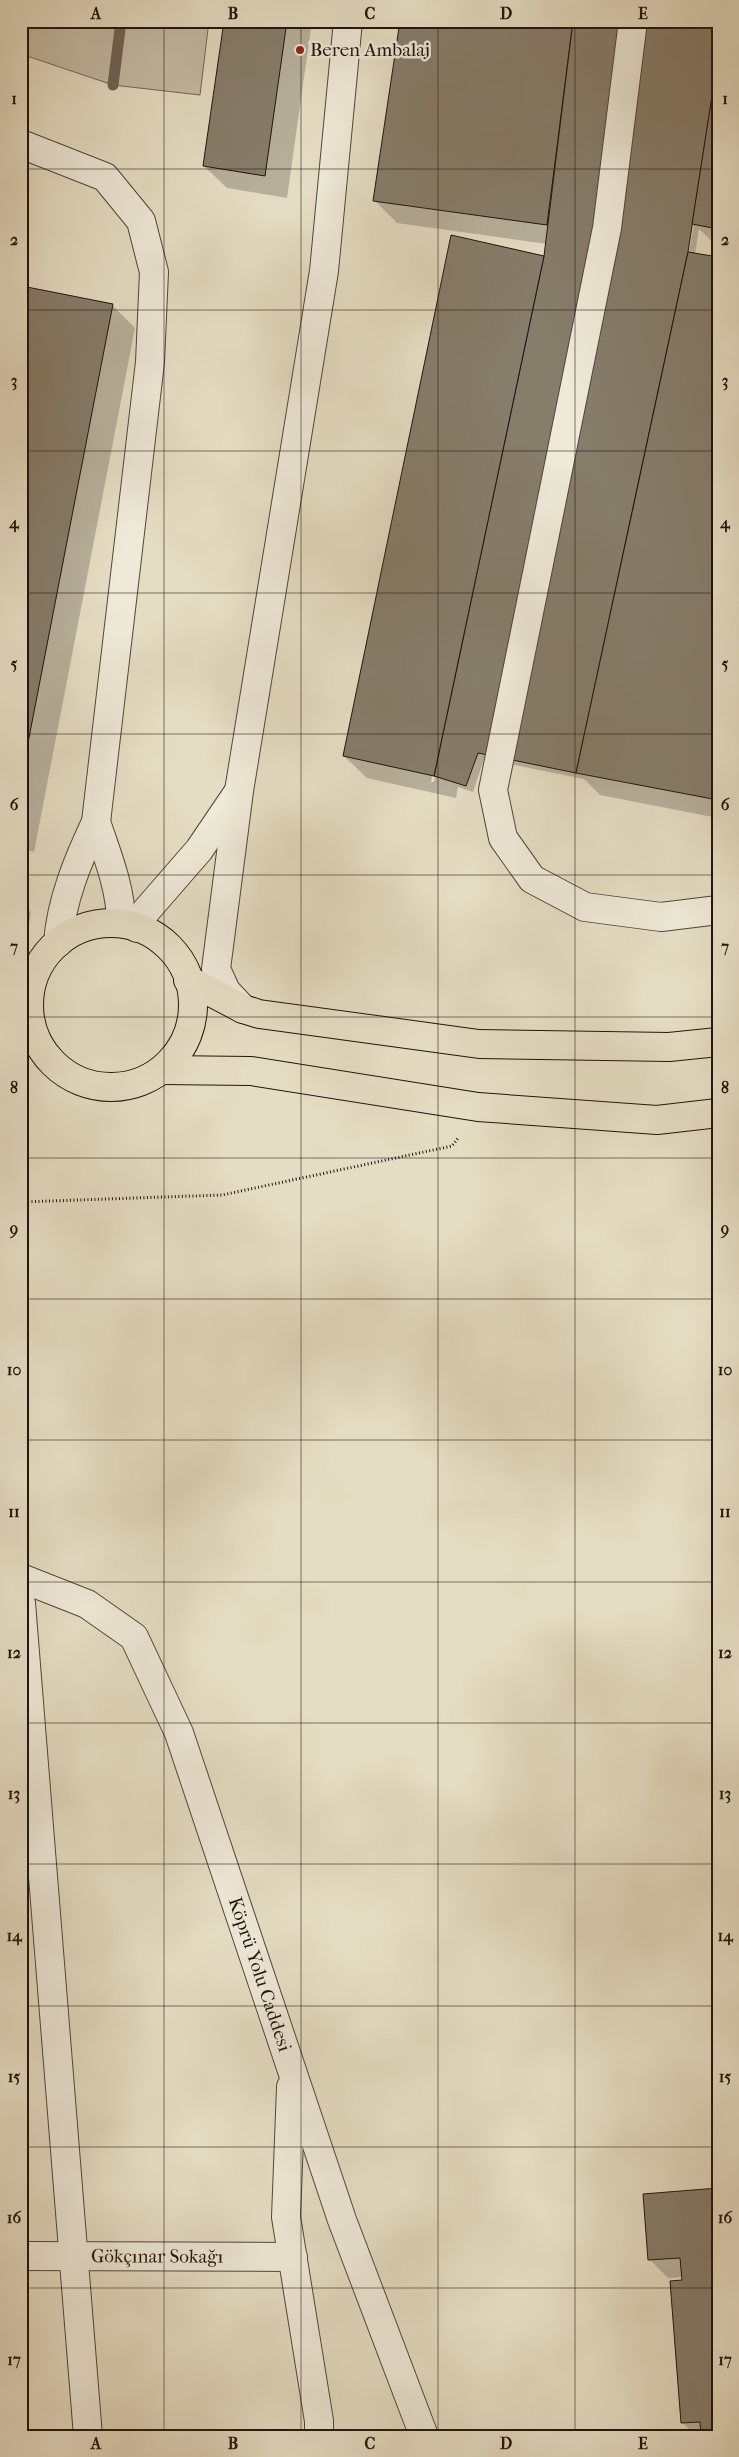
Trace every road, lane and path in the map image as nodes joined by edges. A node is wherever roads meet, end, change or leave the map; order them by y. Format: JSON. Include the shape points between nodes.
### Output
{"nodes":[{"id":1,"x":348,"y":21,"type":"edge"},
{"id":2,"x":633,"y":21,"type":"edge"},
{"id":3,"x":21,"y":144,"type":"edge"},
{"id":4,"x":239,"y":791,"type":"junction"},
{"id":5,"x":96,"y":822,"type":"junction"},
{"id":6,"x":718,"y":910,"type":"edge"},
{"id":7,"x":129,"y":926,"type":"junction"},
{"id":8,"x":41,"y":954,"type":"edge"},
{"id":9,"x":188,"y":980,"type":"junction"},
{"id":10,"x":243,"y":1009,"type":"junction"},
{"id":11,"x":28,"y":1035,"type":"edge"},
{"id":12,"x":718,"y":1042,"type":"edge"},
{"id":13,"x":162,"y":1070,"type":"junction"},
{"id":14,"x":478,"y":1107,"type":"junction"},
{"id":15,"x":718,"y":1113,"type":"edge"},
{"id":16,"x":21,"y":1202,"type":"edge"},
{"id":17,"x":21,"y":1578,"type":"edge"},
{"id":18,"x":21,"y":1603,"type":"edge"},
{"id":19,"x":292,"y":2071,"type":"junction"},
{"id":20,"x":21,"y":2256,"type":"edge"},
{"id":21,"x":75,"y":2256,"type":"junction"},
{"id":22,"x":292,"y":2257,"type":"junction"},
{"id":23,"x":88,"y":2436,"type":"edge"},
{"id":24,"x":319,"y":2436,"type":"edge"},
{"id":25,"x":424,"y":2436,"type":"edge"}],
"edges":[{"from":1,"to":4,"type":"street","via":[[324,271]]},
{"from":2,"to":6,"type":"street","via":[[607,228],[492,790],[502,838],[532,879],[586,908],[661,917]]},
{"from":3,"to":5,"type":"street","via":[[105,177],[141,221],[154,272],[150,362]]},
{"from":4,"to":7,"type":"street","via":[[199,850]]},
{"from":4,"to":10,"type":"street","via":[[216,969],[226,991]]},
{"from":5,"to":7,"type":"street"},
{"from":5,"to":8,"type":"street","via":[[77,862],[59,923]]},
{"from":7,"to":8,"type":"main road","via":[[95,924],[70,933]]},
{"from":7,"to":9,"type":"main road","via":[[147,931],[168,946],[184,968]]},
{"from":8,"to":11,"type":"main road","via":[[28,997]]},
{"from":9,"to":10,"type":"main road"},
{"from":9,"to":13,"type":"main road","via":[[193,994],[192,1022],[181,1049]]},
{"from":10,"to":12,"type":"main road","via":[[259,1014],[479,1044],[669,1047]]},
{"from":11,"to":13,"type":"main road","via":[[56,1067],[82,1082],[109,1088],[137,1084]]},
{"from":13,"to":14,"type":"main road","via":[[251,1071]]},
{"from":14,"to":15,"type":"main road","via":[[657,1120]]},
{"from":14,"to":16,"type":"path","via":[[452,1146],[222,1195]]},
{"from":17,"to":19,"type":"street","name":"Köprü Yolu Caddesi","via":[[87,1604],[134,1637],[179,1733]]},
{"from":18,"to":21,"type":"street"},
{"from":19,"to":22,"type":"street","via":[[286,2217]]},
{"from":19,"to":25,"type":"street","name":"Köprü Yolu Caddesi","via":[[342,2220]]},
{"from":20,"to":21,"type":"street","name":"Gökçınar Sokağı"},
{"from":21,"to":22,"type":"street","name":"Gökçınar Sokağı"},
{"from":21,"to":23,"type":"street"},
{"from":22,"to":24,"type":"street"}]}
